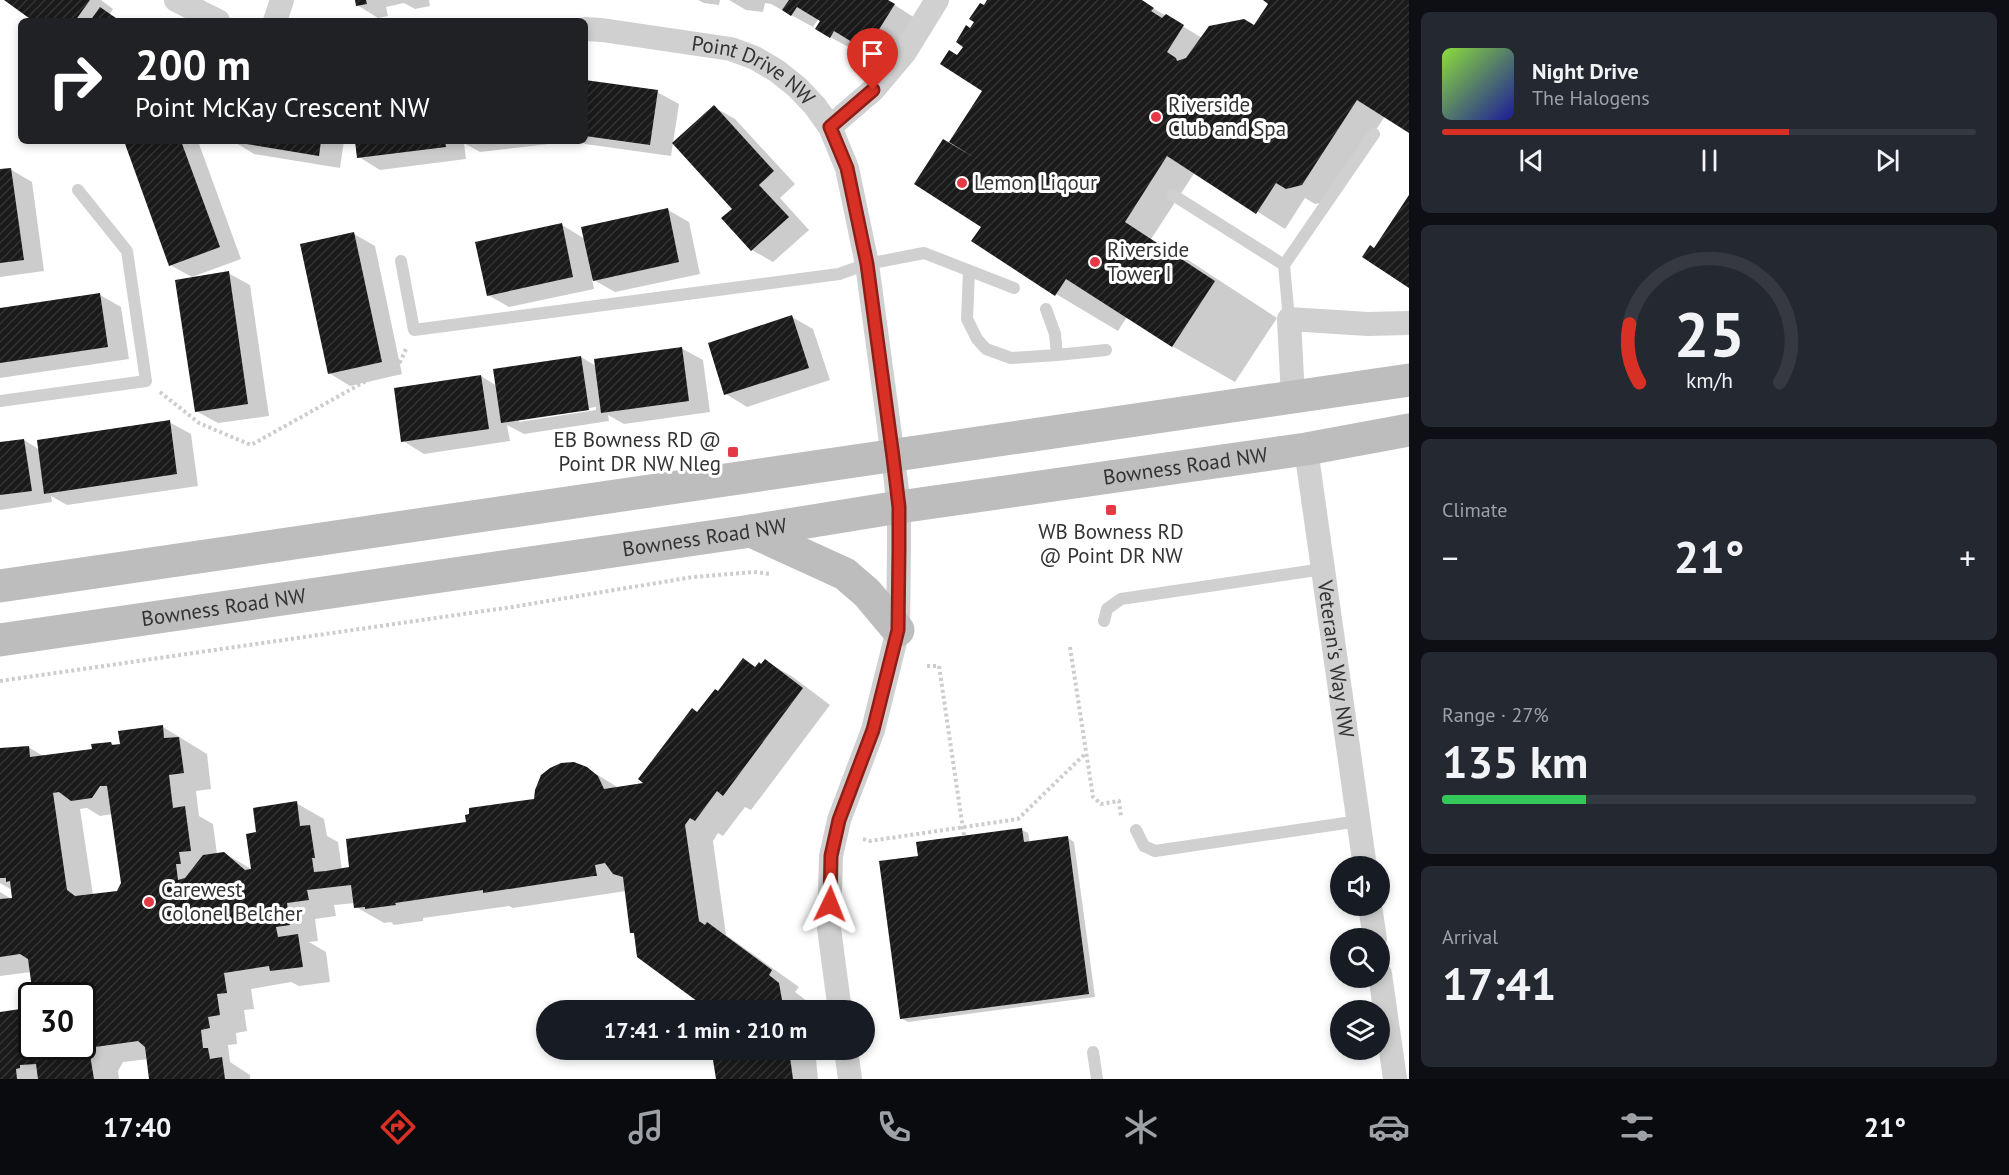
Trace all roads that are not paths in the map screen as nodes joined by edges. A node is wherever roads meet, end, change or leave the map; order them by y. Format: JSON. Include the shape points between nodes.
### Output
{"nodes":[{"id":1,"x":176,"y":0,"type":"edge"},
{"id":2,"x":282,"y":0,"type":"edge"},
{"id":3,"x":937,"y":0,"type":"edge"},
{"id":4,"x":212,"y":18,"type":"edge"},
{"id":5,"x":276,"y":18,"type":"edge"},
{"id":6,"x":588,"y":29,"type":"edge"},
{"id":7,"x":830,"y":127,"type":"junction"},
{"id":8,"x":1374,"y":134,"type":"dead end"},
{"id":9,"x":78,"y":190,"type":"dead end"},
{"id":10,"x":1173,"y":195,"type":"dead end"},
{"id":11,"x":401,"y":261,"type":"dead end"},
{"id":12,"x":867,"y":264,"type":"junction"},
{"id":13,"x":1284,"y":265,"type":"junction"},
{"id":14,"x":969,"y":271,"type":"junction"},
{"id":15,"x":1014,"y":288,"type":"dead end"},
{"id":16,"x":1046,"y":309,"type":"dead end"},
{"id":17,"x":1289,"y":319,"type":"junction"},
{"id":18,"x":1409,"y":323,"type":"edge"},
{"id":19,"x":1106,"y":350,"type":"dead end"},
{"id":20,"x":1057,"y":355,"type":"junction"},
{"id":21,"x":1409,"y":380,"type":"edge"},
{"id":22,"x":1293,"y":398,"type":"junction"},
{"id":23,"x":0,"y":401,"type":"edge"},
{"id":24,"x":1409,"y":430,"type":"edge"},
{"id":25,"x":1306,"y":449,"type":"junction"},
{"id":26,"x":893,"y":457,"type":"junction"},
{"id":27,"x":899,"y":507,"type":"junction"},
{"id":28,"x":751,"y":531,"type":"junction"},
{"id":29,"x":1323,"y":569,"type":"junction"},
{"id":30,"x":0,"y":586,"type":"edge"},
{"id":31,"x":1104,"y":621,"type":"dead end"},
{"id":32,"x":898,"y":630,"type":"junction"},
{"id":33,"x":0,"y":640,"type":"edge"},
{"id":34,"x":1359,"y":821,"type":"junction"},
{"id":35,"x":1136,"y":830,"type":"dead end"},
{"id":36,"x":1364,"y":856,"type":"edge"},
{"id":37,"x":1382,"y":988,"type":"edge"},
{"id":38,"x":839,"y":1000,"type":"edge"},
{"id":39,"x":1093,"y":1052,"type":"dead end"},
{"id":40,"x":847,"y":1060,"type":"edge"},
{"id":41,"x":850,"y":1079,"type":"edge"},
{"id":42,"x":1097,"y":1079,"type":"edge"},
{"id":43,"x":1395,"y":1079,"type":"edge"}],
"edges":[{"from":1,"to":4,"type":"street"},
{"from":2,"to":5,"type":"street"},
{"from":3,"to":7,"type":"street","via":[[905,52],[873,90]]},
{"from":6,"to":7,"type":"street","name":"Point Drive NW","via":[[731,50],[754,58],[797,87]]},
{"from":7,"to":12,"type":"street","name":"Point Drive NW","via":[[847,168]]},
{"from":8,"to":13,"type":"lane"},
{"from":9,"to":23,"type":"lane","via":[[127,251],[146,381]]},
{"from":10,"to":13,"type":"lane"},
{"from":11,"to":12,"type":"lane","via":[[414,330],[838,274]]},
{"from":12,"to":14,"type":"lane","via":[[924,253]]},
{"from":12,"to":26,"type":"street","name":"Point Drive NW"},
{"from":13,"to":17,"type":"lane"},
{"from":14,"to":15,"type":"lane"},
{"from":14,"to":20,"type":"lane","via":[[967,319],[976,339],[987,349],[1011,358]]},
{"from":16,"to":20,"type":"lane"},
{"from":17,"to":18,"type":"street"},
{"from":17,"to":22,"type":"street"},
{"from":19,"to":20,"type":"lane"},
{"from":21,"to":22,"type":"main road"},
{"from":22,"to":26,"type":"main road"},
{"from":24,"to":25,"type":"main road","name":"Bowness Road NW"},
{"from":25,"to":27,"type":"main road","name":"Bowness Road NW"},
{"from":25,"to":29,"type":"street","name":"Veteran's Way NW"},
{"from":26,"to":27,"type":"street","name":"Point Drive NW"},
{"from":26,"to":30,"type":"main road"},
{"from":27,"to":28,"type":"main road","name":"Bowness Road NW"},
{"from":27,"to":32,"type":"street","name":"Point Drive NW"},
{"from":28,"to":32,"type":"main road","via":[[845,574]]},
{"from":28,"to":33,"type":"main road","name":"Bowness Road NW"},
{"from":29,"to":31,"type":"lane","via":[[1121,599],[1107,609]]},
{"from":29,"to":34,"type":"street","name":"Veteran's Way NW"},
{"from":32,"to":38,"type":"street","name":"Point Drive NW","via":[[873,730],[839,820],[831,856],[829,928]]},
{"from":34,"to":35,"type":"lane","via":[[1155,851],[1144,846]]},
{"from":34,"to":36,"type":"street","name":"Veteran's Way NW"},
{"from":37,"to":43,"type":"street"},
{"from":39,"to":42,"type":"lane"},
{"from":40,"to":41,"type":"street"}]}
